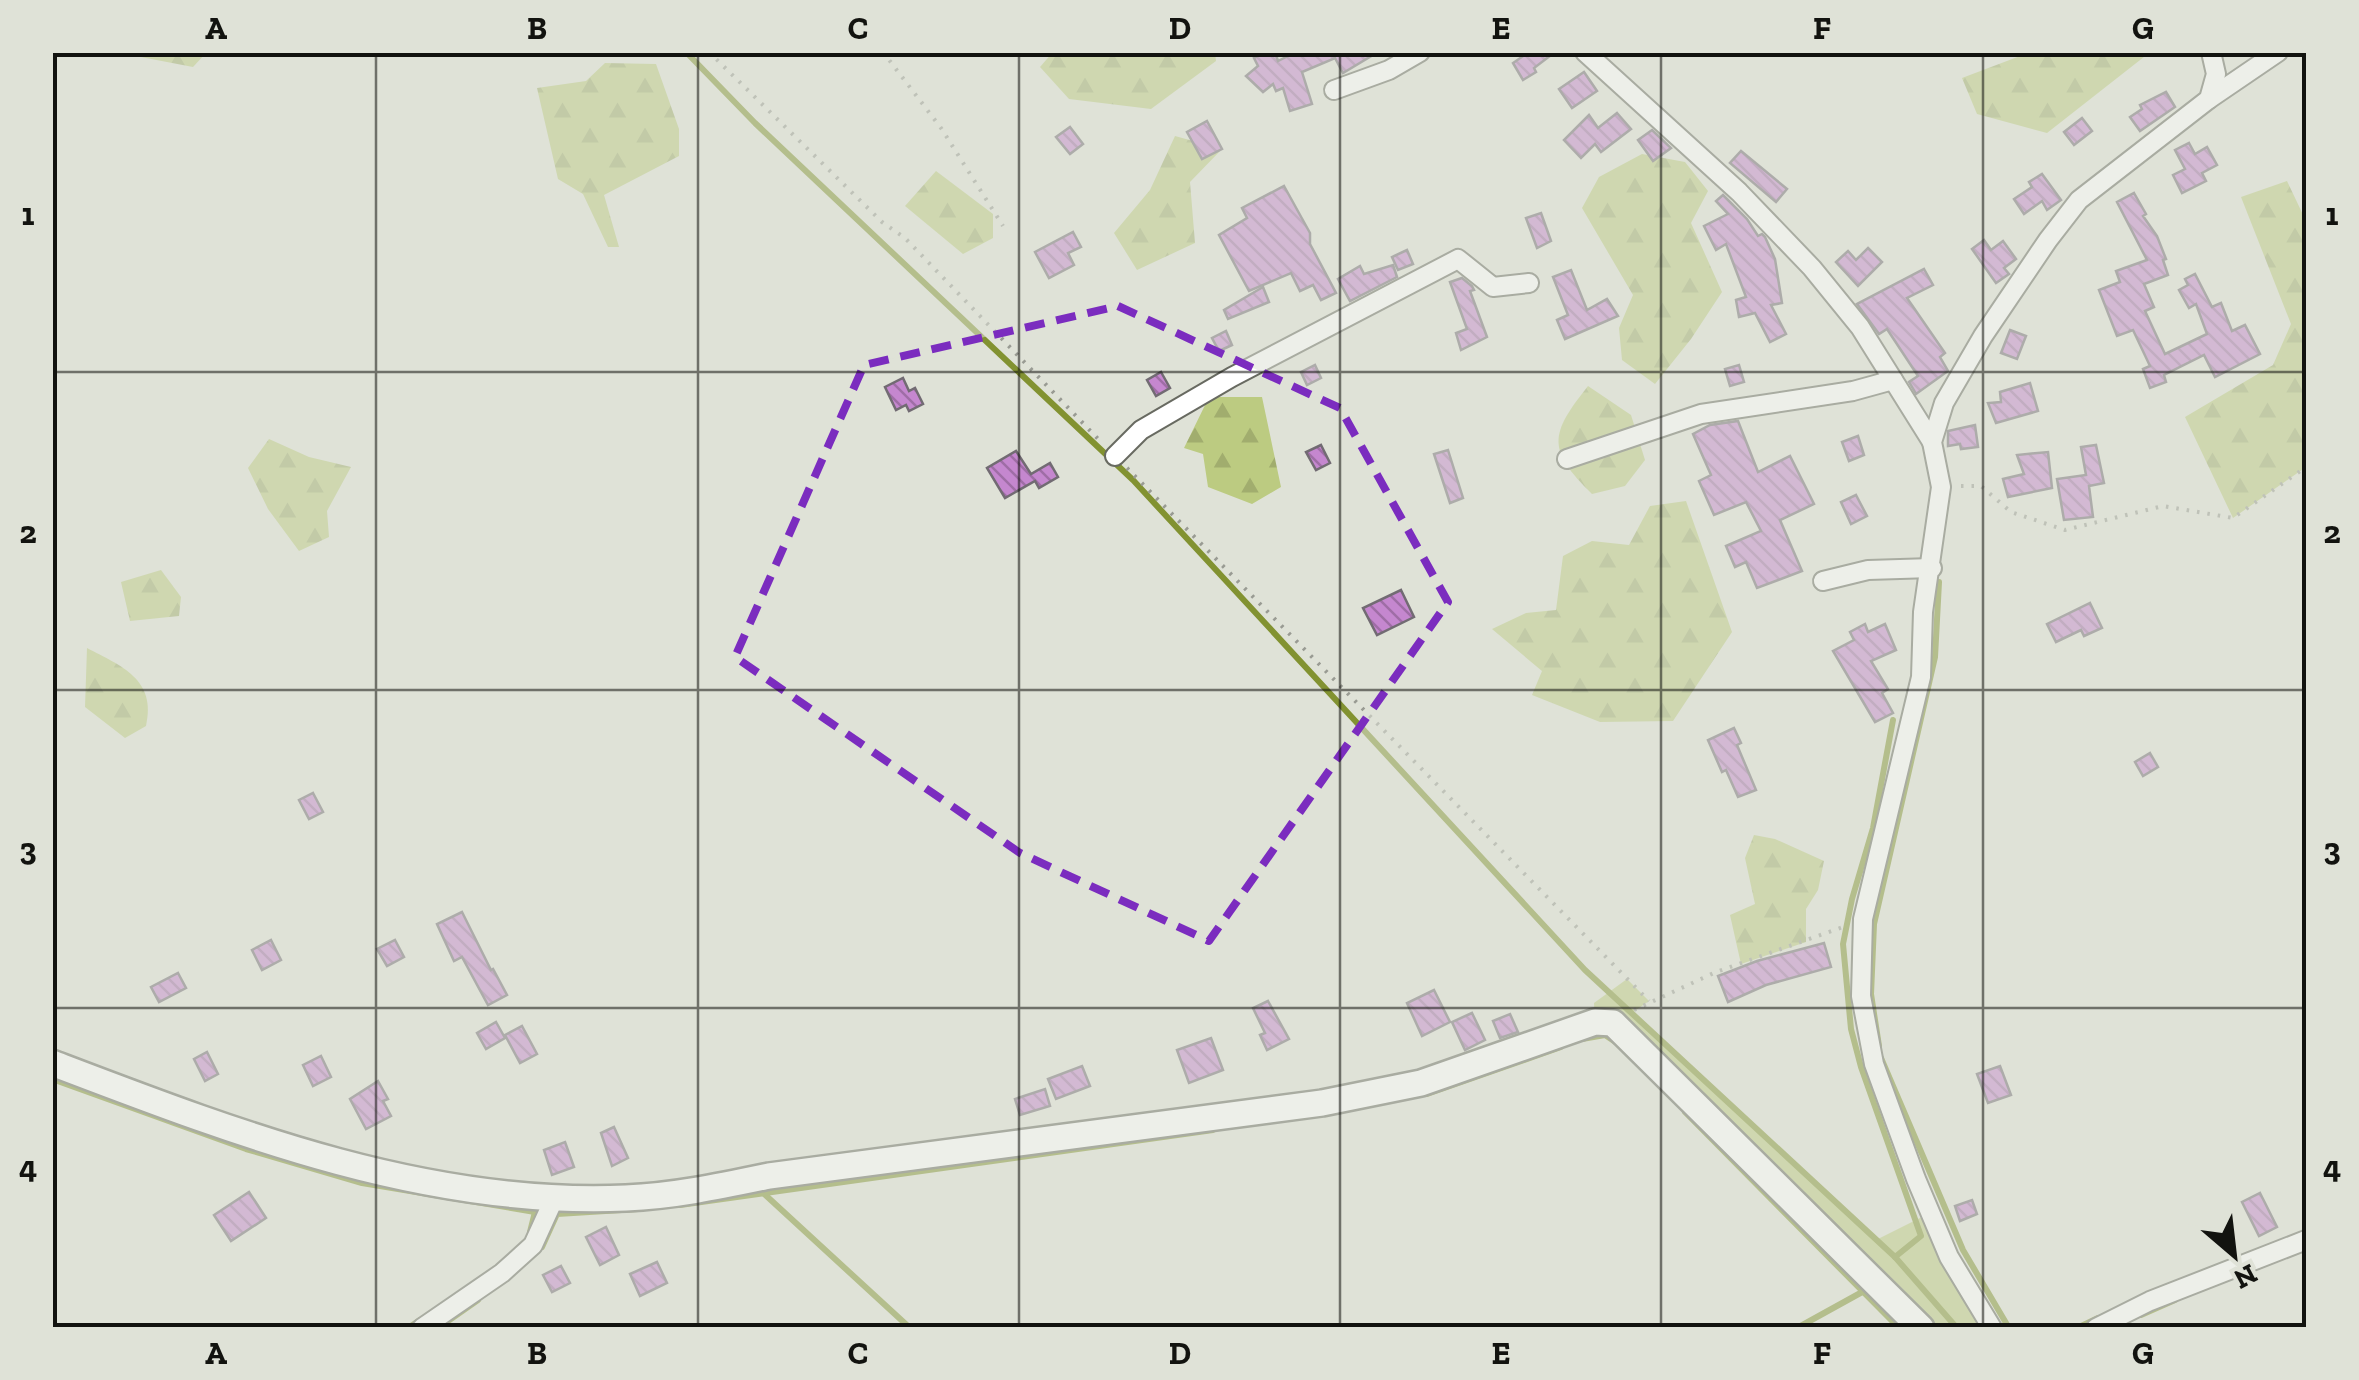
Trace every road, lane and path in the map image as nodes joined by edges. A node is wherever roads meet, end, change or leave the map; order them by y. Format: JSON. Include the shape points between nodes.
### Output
{"nodes":[{"id":1,"x":709,"y":52,"type":"edge"},
{"id":2,"x":884,"y":52,"type":"edge"},
{"id":3,"x":1420,"y":52,"type":"edge"},
{"id":4,"x":1585,"y":52,"type":"edge"},
{"id":5,"x":2211,"y":52,"type":"edge"},
{"id":6,"x":2278,"y":52,"type":"edge"},
{"id":7,"x":1334,"y":90,"type":"dead end"},
{"id":8,"x":2209,"y":99,"type":"junction"},
{"id":9,"x":1003,"y":226,"type":"dead end"},
{"id":10,"x":1530,"y":282,"type":"dead end"},
{"id":11,"x":1892,"y":380,"type":"junction"},
{"id":12,"x":1932,"y":442,"type":"junction"},
{"id":13,"x":1114,"y":456,"type":"junction"},
{"id":14,"x":1567,"y":460,"type":"dead end"},
{"id":15,"x":2306,"y":467,"type":"edge"},
{"id":16,"x":1941,"y":487,"type":"junction"},
{"id":17,"x":1932,"y":568,"type":"junction"},
{"id":18,"x":1823,"y":580,"type":"dead end"},
{"id":19,"x":1837,"y":930,"type":"dead end"},
{"id":20,"x":52,"y":1064,"type":"edge"},
{"id":21,"x":554,"y":1198,"type":"junction"},
{"id":22,"x":2306,"y":1240,"type":"edge"},
{"id":23,"x":422,"y":1328,"type":"edge"},
{"id":24,"x":1921,"y":1328,"type":"edge"},
{"id":25,"x":1992,"y":1328,"type":"edge"},
{"id":26,"x":2096,"y":1328,"type":"edge"}],
"edges":[{"from":1,"to":13,"type":"path","via":[[906,238]]},
{"from":2,"to":9,"type":"path"},
{"from":3,"to":7,"type":"street"},
{"from":4,"to":11,"type":"street","via":[[1812,268]]},
{"from":5,"to":8,"type":"street","via":[[2216,74]]},
{"from":6,"to":8,"type":"street"},
{"from":8,"to":12,"type":"street","via":[[2079,200],[1983,336],[1944,403]]},
{"from":10,"to":13,"type":"street","via":[[1493,287],[1458,259],[1232,377],[1141,430]]},
{"from":11,"to":12,"type":"street"},
{"from":11,"to":14,"type":"street","via":[[1702,414]]},
{"from":12,"to":16,"type":"street"},
{"from":13,"to":19,"type":"path","via":[[1649,1001]]},
{"from":15,"to":16,"type":"path","via":[[2233,518],[2164,506],[2064,530],[2011,512],[1981,486]]},
{"from":16,"to":17,"type":"street"},
{"from":17,"to":18,"type":"street","via":[[1868,570]]},
{"from":17,"to":25,"type":"street","via":[[1921,677],[1862,918],[1861,996],[1874,1064],[1916,1179],[1949,1257]]},
{"from":20,"to":21,"type":"street","via":[[251,1138],[356,1167]]},
{"from":21,"to":23,"type":"street","via":[[533,1245]]},
{"from":21,"to":24,"type":"street","via":[[701,1190],[1322,1103],[1421,1083],[1594,1022],[1613,1023]]},
{"from":22,"to":26,"type":"street"}]}
